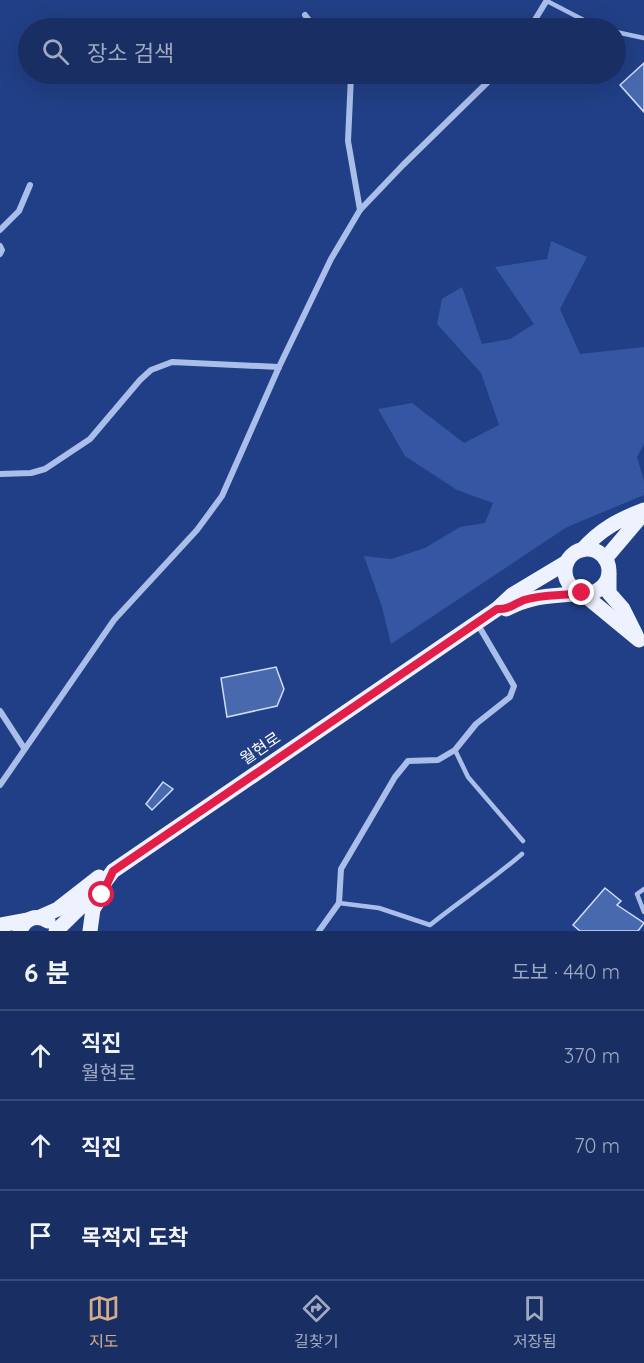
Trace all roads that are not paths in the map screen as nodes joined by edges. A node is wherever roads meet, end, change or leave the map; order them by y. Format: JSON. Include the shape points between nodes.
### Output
{"nodes":[{"id":1,"x":547,"y":1,"type":"edge"},
{"id":2,"x":304,"y":15,"type":"dead end"},
{"id":3,"x":307,"y":18,"type":"edge"},
{"id":4,"x":536,"y":18,"type":"edge"},
{"id":5,"x":579,"y":18,"type":"edge"},
{"id":6,"x":626,"y":34,"type":"edge"},
{"id":7,"x":644,"y":38,"type":"edge"},
{"id":8,"x":351,"y":84,"type":"edge"},
{"id":9,"x":486,"y":84,"type":"edge"},
{"id":10,"x":30,"y":185,"type":"dead end"},
{"id":11,"x":360,"y":210,"type":"junction"},
{"id":12,"x":0,"y":230,"type":"edge"},
{"id":13,"x":0,"y":246,"type":"edge"},
{"id":14,"x":0,"y":254,"type":"edge"},
{"id":15,"x":279,"y":367,"type":"junction"},
{"id":16,"x":0,"y":474,"type":"edge"},
{"id":17,"x":644,"y":511,"type":"edge"},
{"id":18,"x":582,"y":550,"type":"junction"},
{"id":19,"x":567,"y":562,"type":"junction"},
{"id":20,"x":607,"y":566,"type":"junction"},
{"id":21,"x":582,"y":593,"type":"junction"},
{"id":22,"x":497,"y":609,"type":"junction"},
{"id":23,"x":477,"y":622,"type":"junction"},
{"id":24,"x":0,"y":711,"type":"edge"},
{"id":25,"x":24,"y":748,"type":"junction"},
{"id":26,"x":455,"y":750,"type":"junction"},
{"id":27,"x":0,"y":785,"type":"edge"},
{"id":28,"x":523,"y":841,"type":"dead end"},
{"id":29,"x":522,"y":854,"type":"dead end"},
{"id":30,"x":113,"y":871,"type":"junction"},
{"id":31,"x":644,"y":889,"type":"edge"},
{"id":32,"x":339,"y":903,"type":"junction"},
{"id":33,"x":644,"y":912,"type":"edge"},
{"id":34,"x":29,"y":923,"type":"edge"},
{"id":35,"x":0,"y":925,"type":"edge"},
{"id":36,"x":55,"y":931,"type":"edge"},
{"id":37,"x":90,"y":931,"type":"edge"},
{"id":38,"x":319,"y":931,"type":"edge"}],
"edges":[{"from":1,"to":4,"type":"street"},
{"from":1,"to":5,"type":"lane"},
{"from":2,"to":3,"type":"street"},
{"from":6,"to":7,"type":"lane"},
{"from":8,"to":11,"type":"street","via":[[348,141]]},
{"from":9,"to":11,"type":"street"},
{"from":10,"to":12,"type":"street","via":[[19,211]]},
{"from":11,"to":15,"type":"street"},
{"from":13,"to":14,"type":"street"},
{"from":15,"to":16,"type":"street","via":[[172,362],[151,370],[90,439],[45,469]]},
{"from":15,"to":25,"type":"street","via":[[222,496],[114,620]]},
{"from":17,"to":18,"type":"main road","via":[[615,521]]},
{"from":17,"to":20,"type":"main road"},
{"from":18,"to":19,"type":"main road"},
{"from":18,"to":20,"type":"main road","via":[[595,551]]},
{"from":19,"to":21,"type":"main road","via":[[567,581]]},
{"from":19,"to":22,"type":"main road","via":[[512,595]]},
{"from":20,"to":21,"type":"main road","via":[[607,580],[597,591]]},
{"from":20,"to":21,"type":"main road","via":[[609,593],[623,609],[639,640]]},
{"from":21,"to":22,"type":"main road","via":[[545,595]]},
{"from":22,"to":23,"type":"main road","name":"월현로"},
{"from":23,"to":26,"type":"street","via":[[514,687],[510,697],[476,724]]},
{"from":23,"to":30,"type":"main road","name":"월현로"},
{"from":24,"to":25,"type":"street"},
{"from":25,"to":27,"type":"street"},
{"from":26,"to":28,"type":"lane","via":[[468,777]]},
{"from":26,"to":32,"type":"street","via":[[438,760],[408,761],[395,777],[341,869]]},
{"from":29,"to":32,"type":"lane","via":[[430,925],[390,911]]},
{"from":30,"to":34,"type":"main road","via":[[101,875],[58,909]]},
{"from":30,"to":36,"type":"main road","name":"월현로"},
{"from":30,"to":37,"type":"main road","via":[[93,909]]},
{"from":31,"to":33,"type":"lane","via":[[637,894]]},
{"from":32,"to":38,"type":"street"},
{"from":34,"to":35,"type":"main road"},
{"from":34,"to":36,"type":"main road","via":[[50,922]]}]}
